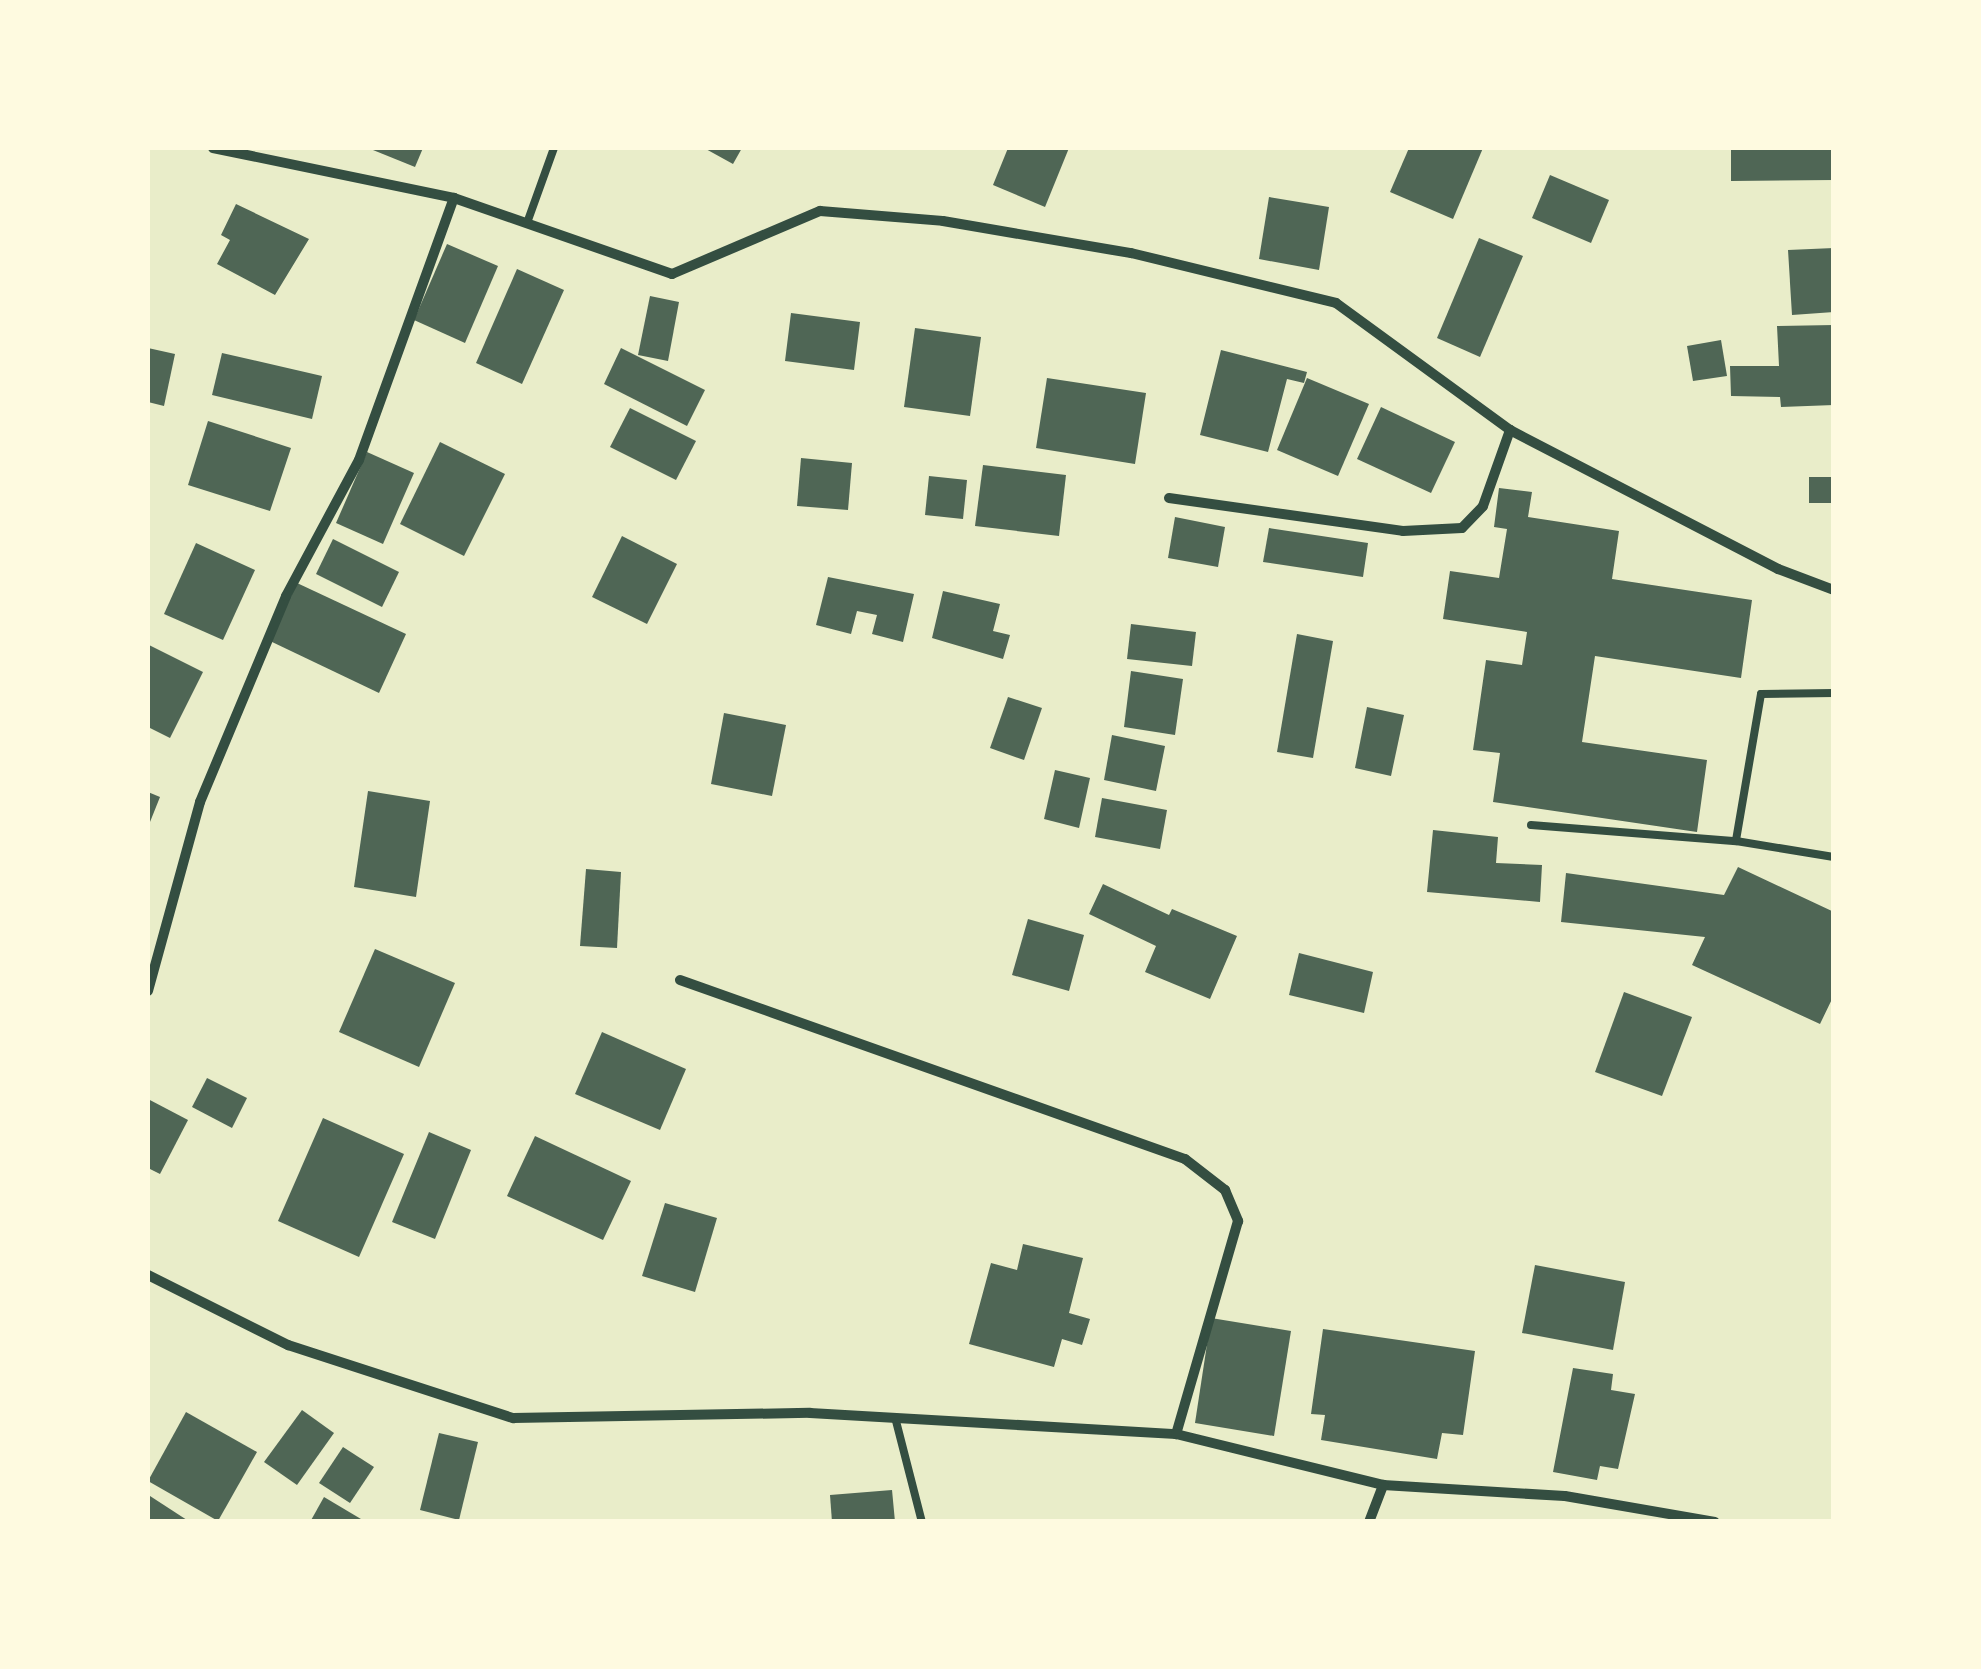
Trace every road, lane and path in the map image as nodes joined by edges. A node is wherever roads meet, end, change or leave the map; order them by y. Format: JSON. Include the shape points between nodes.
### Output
{"nodes":[{"id":1,"x":213,"y":148,"type":"edge"},
{"id":2,"x":554,"y":148,"type":"edge"},
{"id":3,"x":454,"y":198,"type":"junction"},
{"id":4,"x":526,"y":223,"type":"junction"},
{"id":5,"x":1510,"y":430,"type":"junction"},
{"id":6,"x":1170,"y":498,"type":"dead end"},
{"id":7,"x":1834,"y":590,"type":"edge"},
{"id":8,"x":1834,"y":693,"type":"edge"},
{"id":9,"x":1531,"y":825,"type":"dead end"},
{"id":10,"x":1736,"y":841,"type":"junction"},
{"id":11,"x":1834,"y":857,"type":"edge"},
{"id":12,"x":680,"y":980,"type":"dead end"},
{"id":13,"x":148,"y":991,"type":"edge"},
{"id":14,"x":148,"y":1276,"type":"edge"},
{"id":15,"x":896,"y":1421,"type":"junction"},
{"id":16,"x":1176,"y":1434,"type":"junction"},
{"id":17,"x":1383,"y":1485,"type":"junction"},
{"id":18,"x":922,"y":1522,"type":"edge"},
{"id":19,"x":1369,"y":1522,"type":"edge"},
{"id":20,"x":1715,"y":1522,"type":"edge"}],
"edges":[{"from":1,"to":3,"type":"street"},
{"from":2,"to":4,"type":"lane"},
{"from":3,"to":4,"type":"street"},
{"from":3,"to":13,"type":"street","via":[[359,460],[286,596],[200,802]]},
{"from":4,"to":5,"type":"street","via":[[672,274],[820,211],[943,222],[1131,253],[1336,303]]},
{"from":5,"to":6,"type":"street","via":[[1483,506],[1462,528],[1403,531]]},
{"from":5,"to":7,"type":"street","via":[[1778,568]]},
{"from":8,"to":10,"type":"lane","via":[[1762,694]]},
{"from":9,"to":10,"type":"lane"},
{"from":10,"to":11,"type":"lane"},
{"from":12,"to":16,"type":"street","via":[[1184,1159],[1225,1190],[1238,1221]]},
{"from":14,"to":15,"type":"street","via":[[288,1345],[513,1418],[810,1413]]},
{"from":15,"to":16,"type":"street"},
{"from":15,"to":18,"type":"lane"},
{"from":16,"to":17,"type":"street"},
{"from":17,"to":19,"type":"street"},
{"from":17,"to":20,"type":"street","via":[[1565,1496]]}]}
